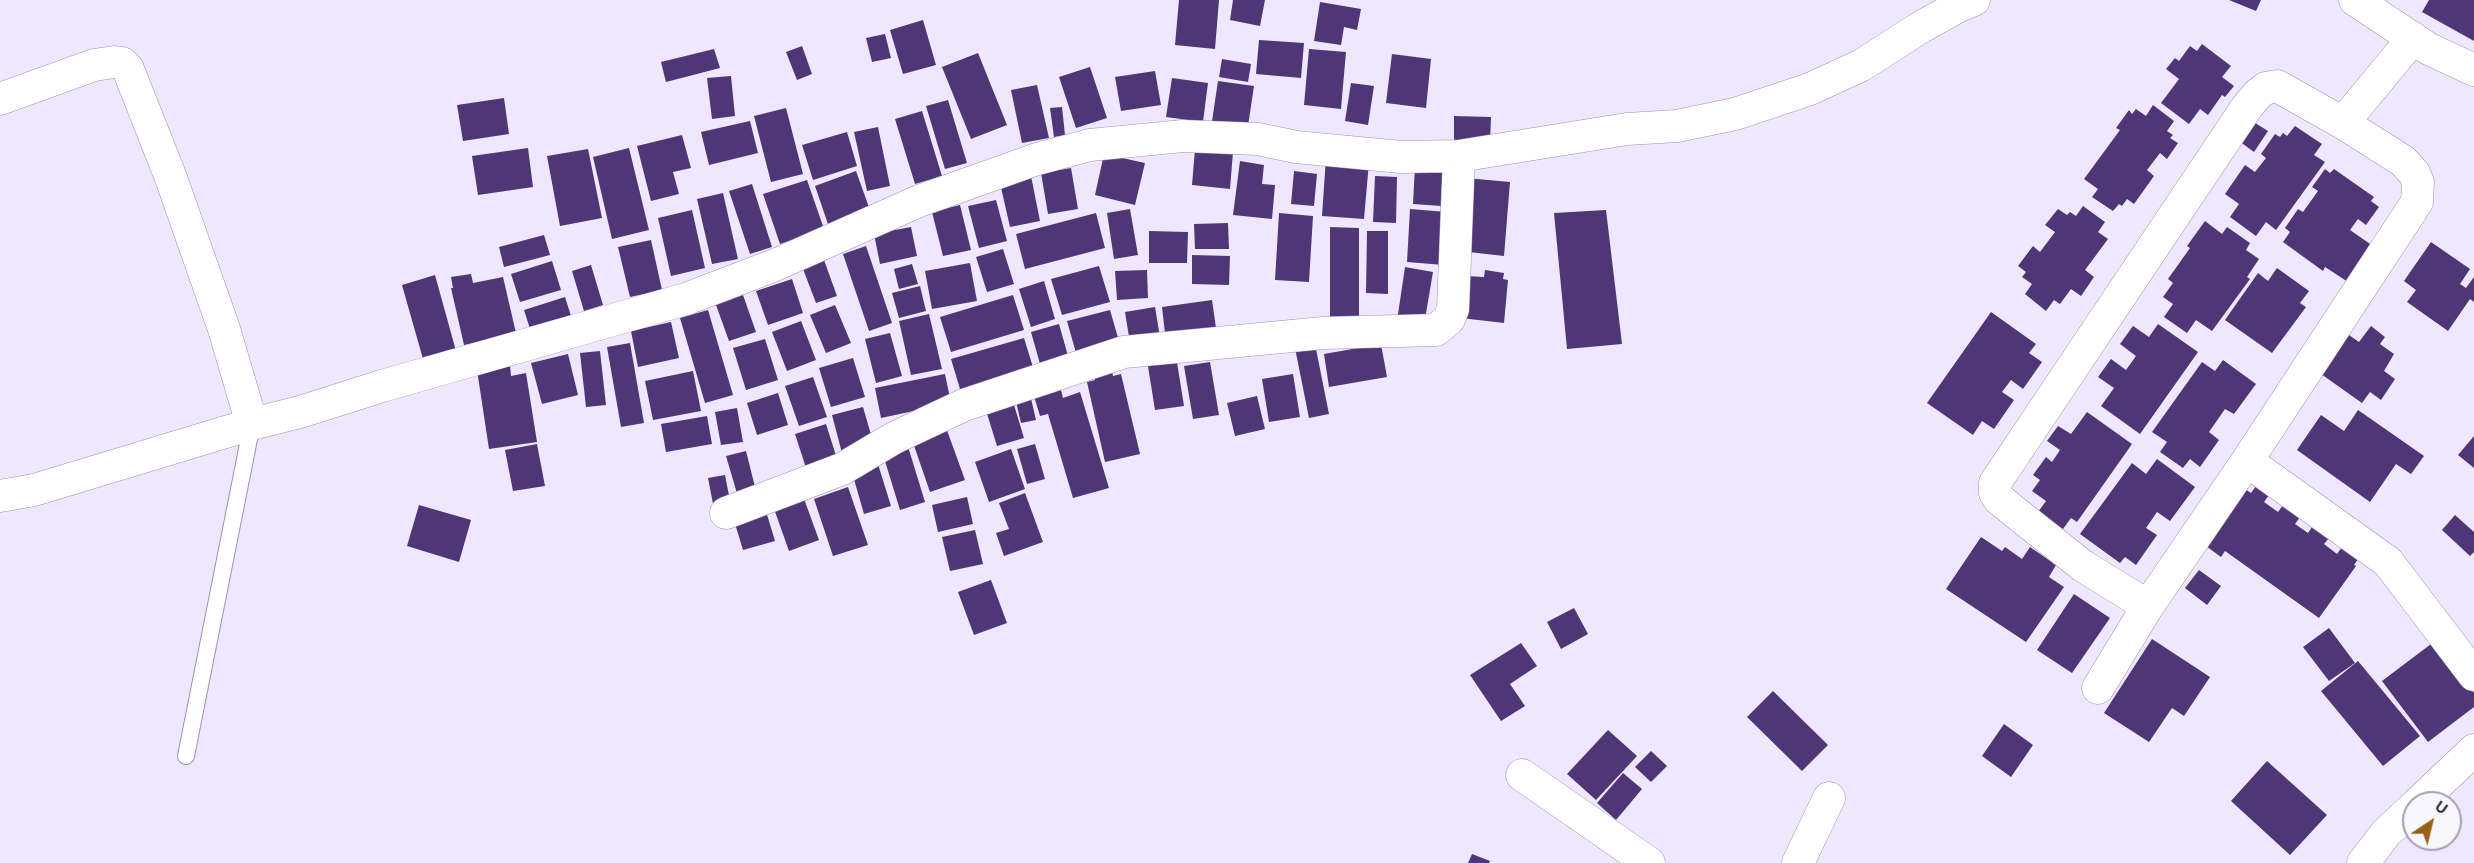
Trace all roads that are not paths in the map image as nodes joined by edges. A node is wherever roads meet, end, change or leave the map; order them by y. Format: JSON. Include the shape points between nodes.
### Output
{"nodes":[{"id":1,"x":1974,"y":0,"type":"edge"},
{"id":2,"x":2355,"y":0,"type":"edge"},
{"id":3,"x":2413,"y":38,"type":"junction"},
{"id":4,"x":2474,"y":70,"type":"edge"},
{"id":5,"x":0,"y":99,"type":"edge"},
{"id":6,"x":2343,"y":123,"type":"junction"},
{"id":7,"x":1459,"y":156,"type":"junction"},
{"id":8,"x":252,"y":424,"type":"junction"},
{"id":9,"x":2247,"y":461,"type":"junction"},
{"id":10,"x":0,"y":496,"type":"edge"},
{"id":11,"x":726,"y":513,"type":"dead end"},
{"id":12,"x":2148,"y":606,"type":"junction"},
{"id":13,"x":2474,"y":675,"type":"edge"},
{"id":14,"x":2098,"y":688,"type":"dead end"},
{"id":15,"x":2474,"y":750,"type":"edge"},
{"id":16,"x":186,"y":756,"type":"dead end"},
{"id":17,"x":1522,"y":775,"type":"dead end"},
{"id":18,"x":2431,"y":791,"type":"edge"},
{"id":19,"x":1829,"y":798,"type":"dead end"},
{"id":20,"x":2402,"y":818,"type":"edge"},
{"id":21,"x":1649,"y":863,"type":"edge"},
{"id":22,"x":1798,"y":863,"type":"edge"},
{"id":23,"x":2363,"y":863,"type":"edge"}],
"edges":[{"from":1,"to":7,"type":"street","via":[[1862,64],[1773,103],[1677,126],[1627,129]]},
{"from":2,"to":3,"type":"street"},
{"from":3,"to":4,"type":"street"},
{"from":3,"to":6,"type":"street"},
{"from":5,"to":8,"type":"street","via":[[94,65],[115,62],[128,69],[171,178]]},
{"from":6,"to":9,"type":"street","via":[[2403,161],[2418,182],[2417,202]]},
{"from":6,"to":12,"type":"street","via":[[2277,86],[2258,94],[1995,483],[1995,494],[2024,520],[2083,566]]},
{"from":7,"to":8,"type":"street","via":[[1401,158],[1258,139],[1183,136],[1090,145],[960,185],[686,299]]},
{"from":7,"to":11,"type":"street","via":[[1453,309],[1449,319],[1436,330],[1323,333],[1124,352],[964,405],[894,438],[842,469]]},
{"from":8,"to":10,"type":"street"},
{"from":8,"to":16,"type":"lane"},
{"from":9,"to":12,"type":"street"},
{"from":9,"to":13,"type":"street","via":[[2388,562]]},
{"from":12,"to":14,"type":"street"},
{"from":15,"to":18,"type":"street"},
{"from":17,"to":21,"type":"street"},
{"from":19,"to":22,"type":"street"},
{"from":20,"to":23,"type":"street"}]}
